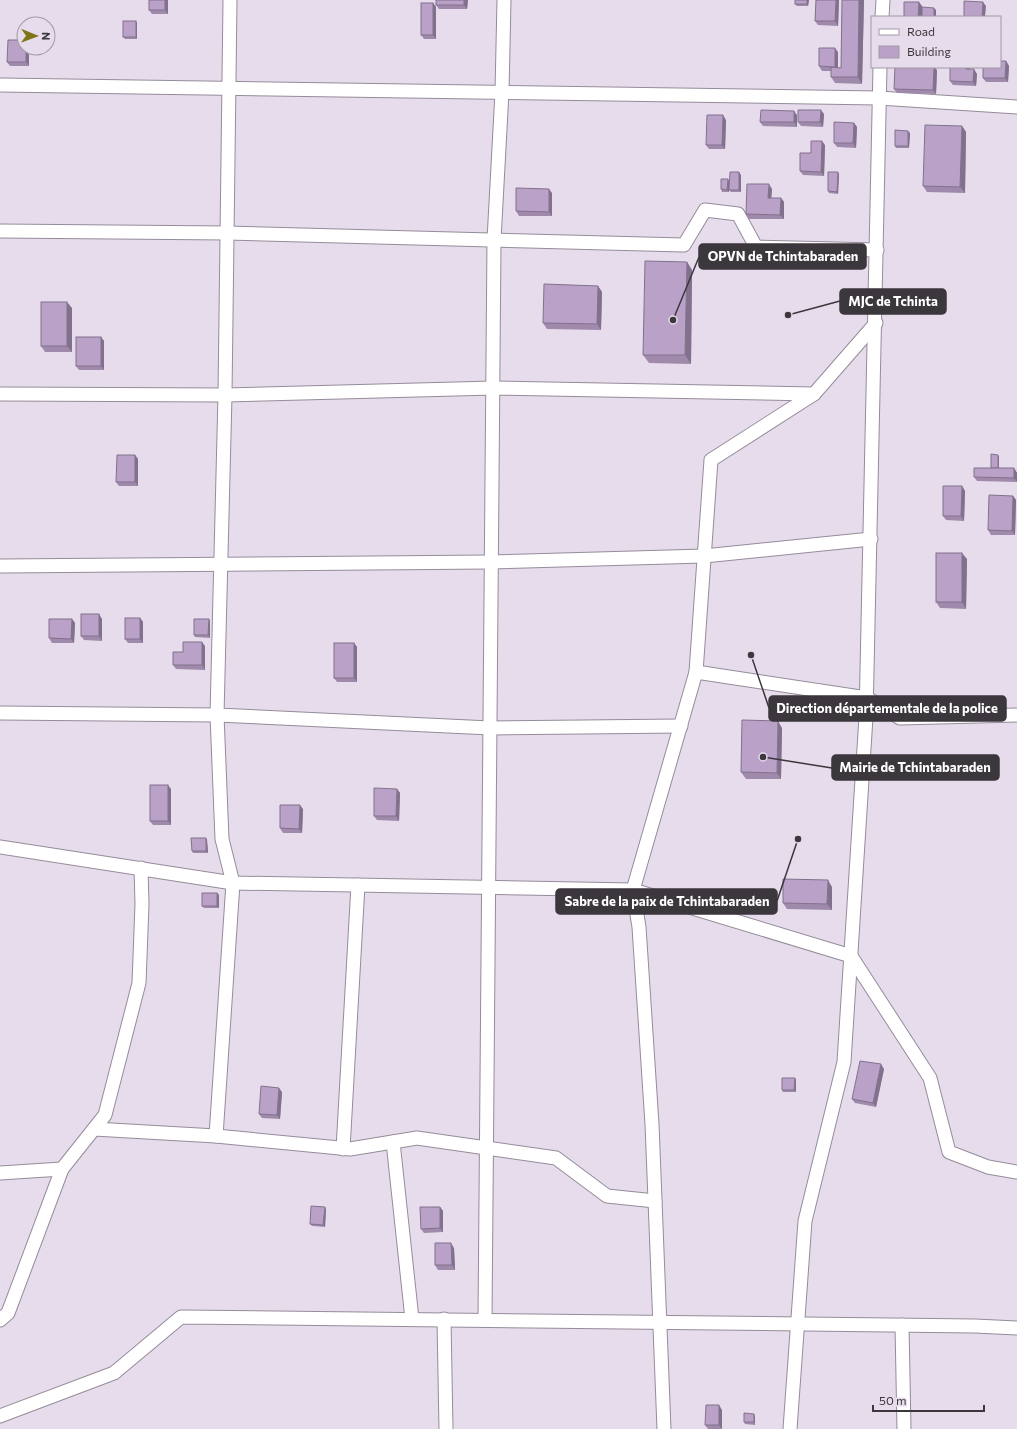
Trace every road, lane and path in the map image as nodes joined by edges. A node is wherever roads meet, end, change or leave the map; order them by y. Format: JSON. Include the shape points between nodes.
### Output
{"nodes":[{"id":1,"x":230,"y":0,"type":"edge"},
{"id":2,"x":504,"y":0,"type":"edge"},
{"id":3,"x":883,"y":0,"type":"edge"},
{"id":4,"x":882,"y":16,"type":"edge"},
{"id":5,"x":880,"y":68,"type":"edge"},
{"id":6,"x":0,"y":85,"type":"edge"},
{"id":7,"x":229,"y":88,"type":"junction"},
{"id":8,"x":502,"y":92,"type":"junction"},
{"id":9,"x":879,"y":98,"type":"junction"},
{"id":10,"x":1017,"y":107,"type":"edge"},
{"id":11,"x":0,"y":231,"type":"edge"},
{"id":12,"x":227,"y":233,"type":"junction"},
{"id":13,"x":494,"y":240,"type":"junction"},
{"id":14,"x":877,"y":250,"type":"junction"},
{"id":15,"x":876,"y":323,"type":"junction"},
{"id":16,"x":494,"y":388,"type":"junction"},
{"id":17,"x":0,"y":394,"type":"edge"},
{"id":18,"x":814,"y":394,"type":"junction"},
{"id":19,"x":225,"y":395,"type":"junction"},
{"id":20,"x":871,"y":539,"type":"junction"},
{"id":21,"x":704,"y":556,"type":"junction"},
{"id":22,"x":490,"y":562,"type":"junction"},
{"id":23,"x":220,"y":565,"type":"junction"},
{"id":24,"x":0,"y":566,"type":"edge"},
{"id":25,"x":696,"y":672,"type":"junction"},
{"id":26,"x":867,"y":698,"type":"junction"},
{"id":27,"x":0,"y":713,"type":"edge"},
{"id":28,"x":216,"y":714,"type":"junction"},
{"id":29,"x":1017,"y":715,"type":"edge"},
{"id":30,"x":681,"y":726,"type":"junction"},
{"id":31,"x":490,"y":728,"type":"junction"},
{"id":32,"x":0,"y":847,"type":"edge"},
{"id":33,"x":141,"y":868,"type":"junction"},
{"id":34,"x":233,"y":883,"type":"junction"},
{"id":35,"x":358,"y":885,"type":"junction"},
{"id":36,"x":488,"y":887,"type":"junction"},
{"id":37,"x":633,"y":890,"type":"junction"},
{"id":38,"x":851,"y":956,"type":"junction"},
{"id":39,"x":94,"y":1129,"type":"junction"},
{"id":40,"x":216,"y":1136,"type":"junction"},
{"id":41,"x":393,"y":1142,"type":"junction"},
{"id":42,"x":486,"y":1146,"type":"junction"},
{"id":43,"x":343,"y":1148,"type":"junction"},
{"id":44,"x":62,"y":1169,"type":"junction"},
{"id":45,"x":1017,"y":1172,"type":"edge"},
{"id":46,"x":0,"y":1173,"type":"edge"},
{"id":47,"x":655,"y":1201,"type":"junction"},
{"id":48,"x":412,"y":1319,"type":"junction"},
{"id":49,"x":444,"y":1319,"type":"junction"},
{"id":50,"x":0,"y":1320,"type":"edge"},
{"id":51,"x":484,"y":1320,"type":"junction"},
{"id":52,"x":659,"y":1322,"type":"junction"},
{"id":53,"x":797,"y":1324,"type":"junction"},
{"id":54,"x":902,"y":1325,"type":"junction"},
{"id":55,"x":1017,"y":1328,"type":"edge"},
{"id":56,"x":0,"y":1416,"type":"edge"},
{"id":57,"x":446,"y":1429,"type":"edge"},
{"id":58,"x":664,"y":1429,"type":"edge"},
{"id":59,"x":790,"y":1429,"type":"edge"},
{"id":60,"x":904,"y":1429,"type":"edge"}],
"edges":[{"from":1,"to":7,"type":"street"},
{"from":2,"to":8,"type":"street"},
{"from":3,"to":4,"type":"street"},
{"from":5,"to":9,"type":"street"},
{"from":6,"to":7,"type":"street"},
{"from":7,"to":8,"type":"street"},
{"from":7,"to":12,"type":"street"},
{"from":8,"to":9,"type":"street"},
{"from":8,"to":13,"type":"street"},
{"from":9,"to":10,"type":"street"},
{"from":9,"to":14,"type":"street"},
{"from":11,"to":12,"type":"street"},
{"from":12,"to":13,"type":"street"},
{"from":12,"to":19,"type":"street"},
{"from":13,"to":14,"type":"street","via":[[684,245],[705,210],[738,214],[756,247]]},
{"from":13,"to":16,"type":"street"},
{"from":14,"to":15,"type":"street"},
{"from":15,"to":18,"type":"street"},
{"from":15,"to":20,"type":"street"},
{"from":16,"to":18,"type":"street"},
{"from":16,"to":19,"type":"street"},
{"from":16,"to":22,"type":"street"},
{"from":17,"to":19,"type":"street"},
{"from":18,"to":21,"type":"street","via":[[710,460]]},
{"from":19,"to":23,"type":"street"},
{"from":20,"to":21,"type":"street"},
{"from":20,"to":26,"type":"street"},
{"from":21,"to":22,"type":"street"},
{"from":21,"to":25,"type":"street"},
{"from":22,"to":23,"type":"street"},
{"from":22,"to":31,"type":"street"},
{"from":23,"to":24,"type":"street"},
{"from":23,"to":28,"type":"street"},
{"from":25,"to":26,"type":"street"},
{"from":25,"to":30,"type":"street"},
{"from":26,"to":29,"type":"street","via":[[900,718]]},
{"from":26,"to":38,"type":"street"},
{"from":27,"to":28,"type":"street"},
{"from":28,"to":31,"type":"street"},
{"from":28,"to":34,"type":"street","via":[[222,839]]},
{"from":30,"to":31,"type":"street"},
{"from":30,"to":37,"type":"street"},
{"from":31,"to":36,"type":"street"},
{"from":32,"to":33,"type":"street"},
{"from":33,"to":34,"type":"street"},
{"from":33,"to":39,"type":"street","via":[[139,984],[105,1115]]},
{"from":34,"to":35,"type":"street"},
{"from":34,"to":40,"type":"street"},
{"from":35,"to":36,"type":"street"},
{"from":35,"to":43,"type":"street"},
{"from":36,"to":37,"type":"street"},
{"from":36,"to":42,"type":"street"},
{"from":37,"to":38,"type":"street"},
{"from":37,"to":47,"type":"street","via":[[639,927]]},
{"from":38,"to":45,"type":"street","via":[[930,1078],[949,1152],[988,1167]]},
{"from":38,"to":53,"type":"street","via":[[844,1062],[806,1222]]},
{"from":39,"to":40,"type":"street"},
{"from":39,"to":44,"type":"street"},
{"from":40,"to":43,"type":"street"},
{"from":41,"to":42,"type":"street","via":[[417,1138]]},
{"from":41,"to":43,"type":"street"},
{"from":41,"to":48,"type":"street"},
{"from":42,"to":47,"type":"street","via":[[556,1158],[607,1196]]},
{"from":42,"to":51,"type":"street"},
{"from":44,"to":46,"type":"street"},
{"from":44,"to":50,"type":"street","via":[[8,1312]]},
{"from":47,"to":52,"type":"street"},
{"from":48,"to":49,"type":"street"},
{"from":48,"to":56,"type":"street","via":[[181,1317],[114,1373]]},
{"from":49,"to":51,"type":"street"},
{"from":49,"to":57,"type":"street"},
{"from":51,"to":52,"type":"street"},
{"from":52,"to":53,"type":"street"},
{"from":52,"to":58,"type":"street"},
{"from":53,"to":54,"type":"street"},
{"from":53,"to":59,"type":"street"},
{"from":54,"to":55,"type":"street"},
{"from":54,"to":60,"type":"street"}]}
